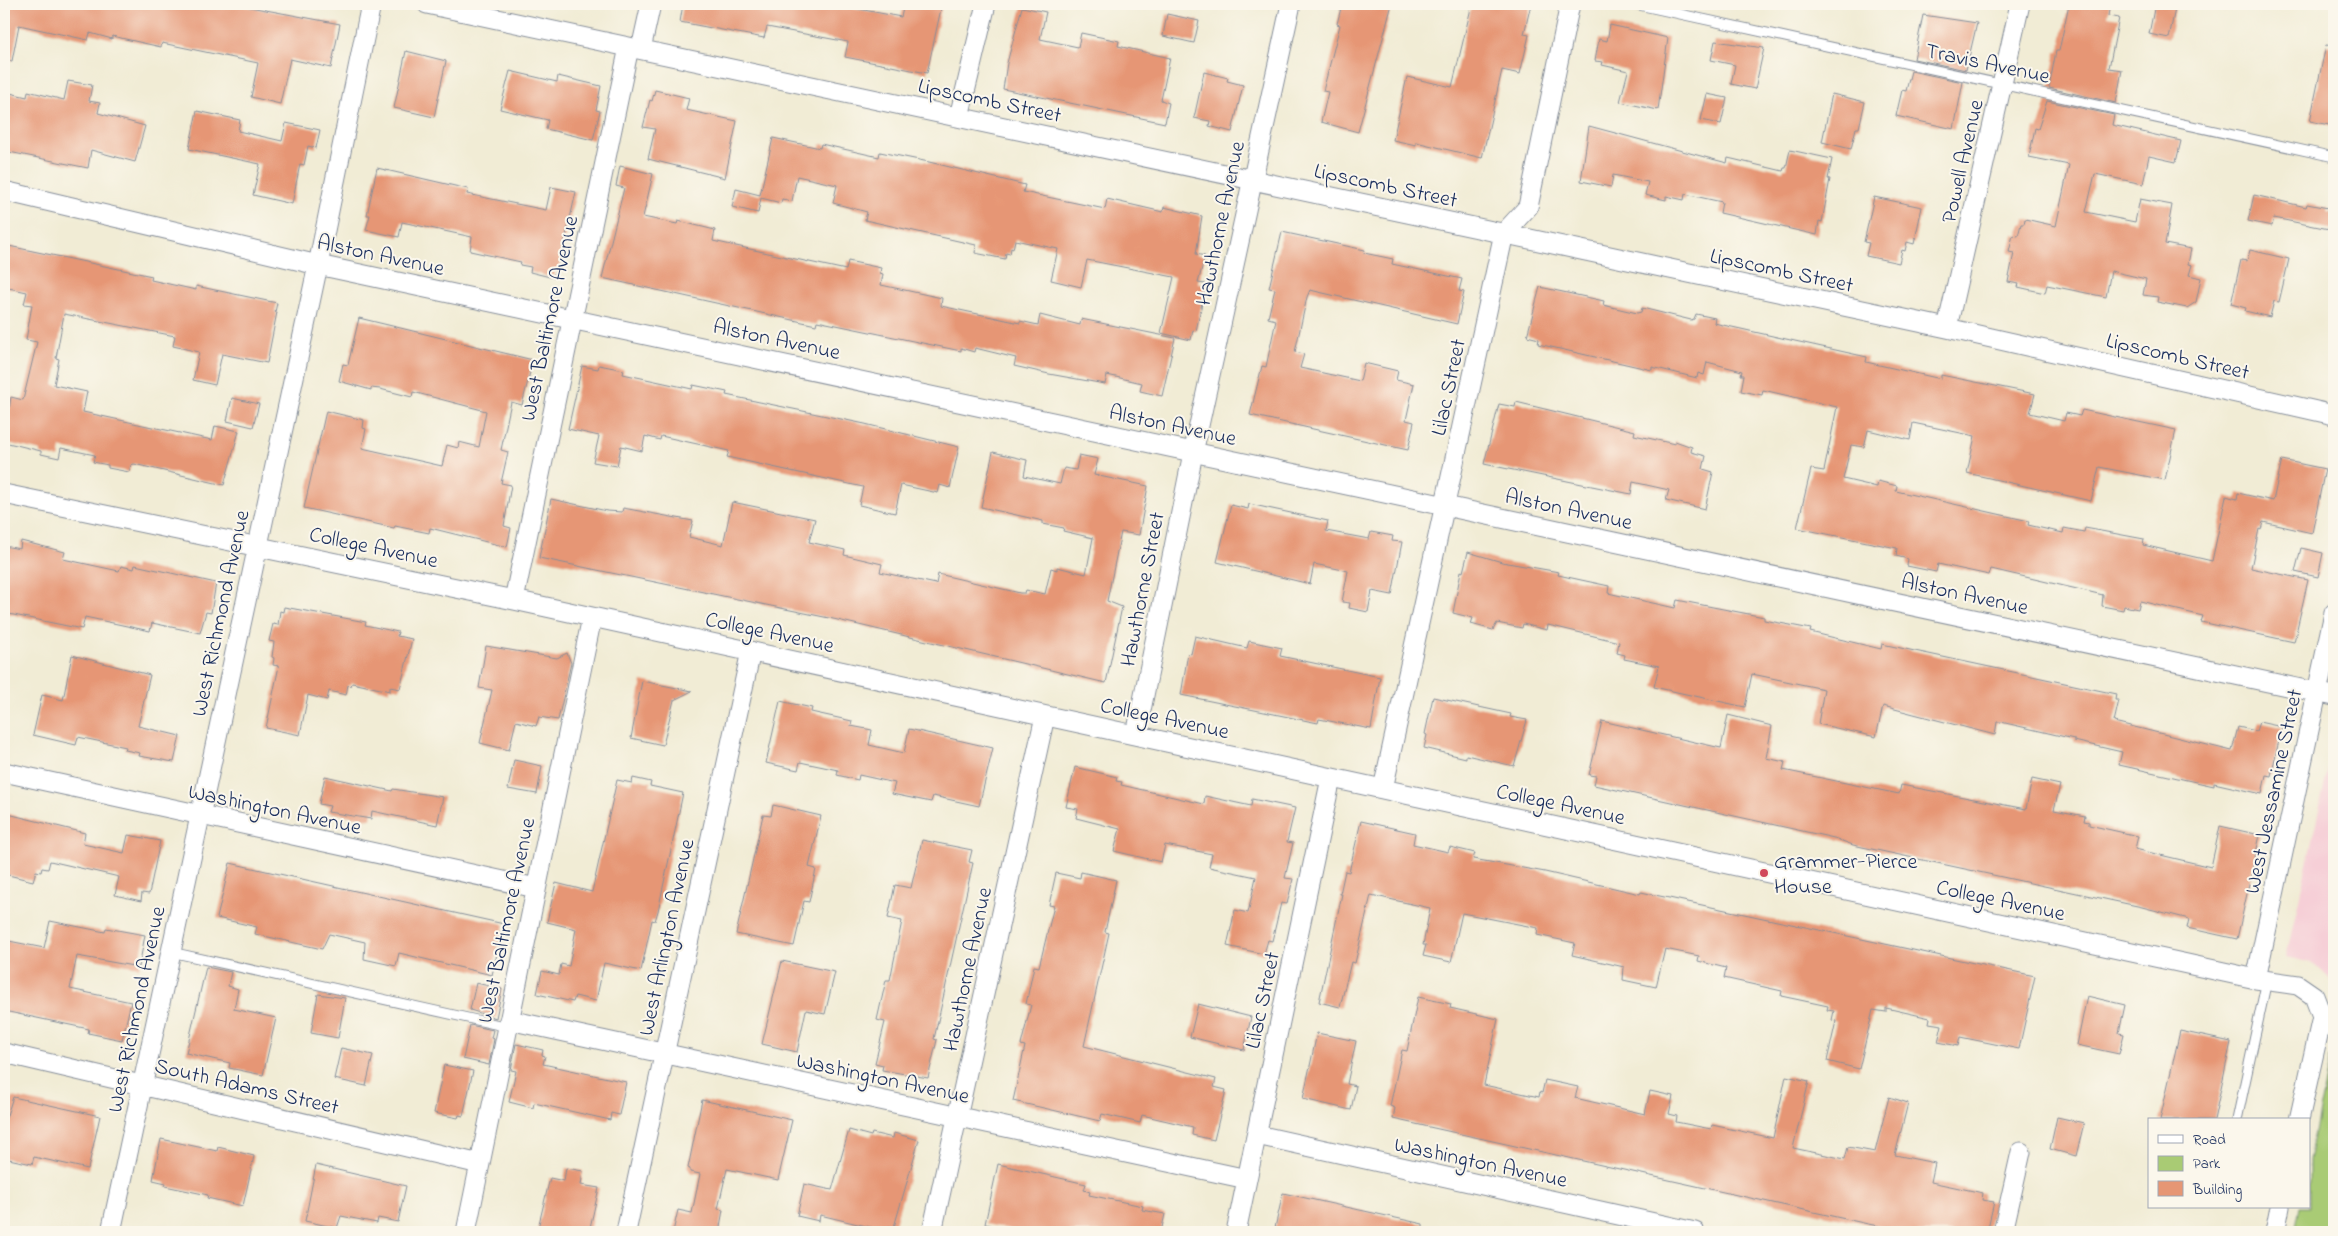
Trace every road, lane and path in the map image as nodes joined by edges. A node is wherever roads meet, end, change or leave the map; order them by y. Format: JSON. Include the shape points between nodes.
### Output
{"nodes":[{"id":1,"x":371,"y":4,"type":"edge"},
{"id":2,"x":427,"y":4,"type":"edge"},
{"id":3,"x":651,"y":4,"type":"edge"},
{"id":4,"x":986,"y":4,"type":"edge"},
{"id":5,"x":1291,"y":4,"type":"edge"},
{"id":6,"x":1570,"y":4,"type":"edge"},
{"id":7,"x":1634,"y":4,"type":"edge"},
{"id":8,"x":2020,"y":4,"type":"edge"},
{"id":9,"x":635,"y":48,"type":"junction"},
{"id":10,"x":2003,"y":85,"type":"junction"},
{"id":11,"x":959,"y":117,"type":"junction"},
{"id":12,"x":2334,"y":157,"type":"edge"},
{"id":13,"x":1253,"y":180,"type":"junction"},
{"id":14,"x":4,"y":191,"type":"edge"},
{"id":15,"x":1504,"y":233,"type":"junction"},
{"id":16,"x":318,"y":265,"type":"junction"},
{"id":17,"x":572,"y":318,"type":"junction"},
{"id":18,"x":1947,"y":328,"type":"junction"},
{"id":19,"x":2334,"y":415,"type":"edge"},
{"id":20,"x":1193,"y":453,"type":"junction"},
{"id":21,"x":4,"y":494,"type":"edge"},
{"id":22,"x":1445,"y":506,"type":"junction"},
{"id":23,"x":258,"y":545,"type":"junction"},
{"id":24,"x":514,"y":600,"type":"junction"},
{"id":25,"x":2334,"y":613,"type":"edge"},
{"id":26,"x":592,"y":617,"type":"junction"},
{"id":27,"x":751,"y":651,"type":"junction"},
{"id":28,"x":2326,"y":694,"type":"edge"},
{"id":29,"x":1045,"y":716,"type":"junction"},
{"id":30,"x":1136,"y":735,"type":"junction"},
{"id":31,"x":4,"y":772,"type":"edge"},
{"id":32,"x":1331,"y":778,"type":"junction"},
{"id":33,"x":1383,"y":789,"type":"junction"},
{"id":34,"x":200,"y":816,"type":"junction"},
{"id":35,"x":536,"y":888,"type":"junction"},
{"id":36,"x":171,"y":952,"type":"junction"},
{"id":37,"x":2262,"y":980,"type":"junction"},
{"id":38,"x":508,"y":1024,"type":"junction"},
{"id":39,"x":4,"y":1053,"type":"edge"},
{"id":40,"x":664,"y":1054,"type":"junction"},
{"id":41,"x":143,"y":1084,"type":"junction"},
{"id":42,"x":958,"y":1117,"type":"junction"},
{"id":43,"x":2237,"y":1118,"type":"edge"},
{"id":44,"x":2299,"y":1118,"type":"edge"},
{"id":45,"x":1257,"y":1135,"type":"junction"},
{"id":46,"x":2021,"y":1152,"type":"dead end"},
{"id":47,"x":480,"y":1164,"type":"junction"},
{"id":48,"x":1247,"y":1179,"type":"junction"},
{"id":49,"x":2280,"y":1208,"type":"edge"},
{"id":50,"x":112,"y":1232,"type":"edge"},
{"id":51,"x":466,"y":1232,"type":"edge"},
{"id":52,"x":626,"y":1232,"type":"edge"},
{"id":53,"x":932,"y":1232,"type":"edge"},
{"id":54,"x":1236,"y":1232,"type":"edge"},
{"id":55,"x":1695,"y":1232,"type":"edge"},
{"id":56,"x":2003,"y":1232,"type":"edge"},
{"id":57,"x":2275,"y":1232,"type":"edge"}],
"edges":[{"from":1,"to":16,"type":"street","name":"West Richmond Avenue"},
{"from":2,"to":9,"type":"street","name":"Lipscomb Street"},
{"from":3,"to":9,"type":"street","name":"West Baltimore Avenue"},
{"from":4,"to":11,"type":"street"},
{"from":5,"to":13,"type":"street","name":"Hawthorne Avenue"},
{"from":6,"to":15,"type":"street","via":[[1528,207]]},
{"from":7,"to":10,"type":"lane","name":"Travis Avenue"},
{"from":8,"to":10,"type":"street","name":"Powell Avenue"},
{"from":9,"to":11,"type":"street","name":"Lipscomb Street"},
{"from":9,"to":17,"type":"street","name":"West Baltimore Avenue"},
{"from":10,"to":12,"type":"lane","name":"Travis Avenue"},
{"from":10,"to":18,"type":"street","name":"Powell Avenue"},
{"from":11,"to":13,"type":"street","name":"Lipscomb Street"},
{"from":13,"to":15,"type":"street","name":"Lipscomb Street"},
{"from":13,"to":20,"type":"street","name":"Hawthorne Avenue"},
{"from":14,"to":16,"type":"street","name":"Alston Avenue"},
{"from":15,"to":18,"type":"street","name":"Lipscomb Street"},
{"from":15,"to":22,"type":"street","name":"Lilac Street"},
{"from":16,"to":17,"type":"street","name":"Alston Avenue"},
{"from":16,"to":23,"type":"street","name":"West Richmond Avenue"},
{"from":17,"to":20,"type":"street","name":"Alston Avenue"},
{"from":17,"to":24,"type":"street","name":"West Baltimore Avenue"},
{"from":18,"to":19,"type":"street","name":"Lipscomb Street"},
{"from":20,"to":22,"type":"street","name":"Alston Avenue"},
{"from":20,"to":30,"type":"street","name":"Hawthorne Street"},
{"from":21,"to":23,"type":"street","name":"College Avenue"},
{"from":22,"to":28,"type":"street","name":"Alston Avenue"},
{"from":22,"to":33,"type":"street","name":"Lilac Street"},
{"from":23,"to":24,"type":"street","name":"College Avenue"},
{"from":23,"to":34,"type":"street","name":"West Richmond Avenue"},
{"from":24,"to":26,"type":"street","name":"College Avenue"},
{"from":25,"to":28,"type":"street","name":"West Jessamine Street"},
{"from":26,"to":27,"type":"street","name":"College Avenue"},
{"from":26,"to":35,"type":"street","name":"West Baltimore Avenue"},
{"from":27,"to":29,"type":"street","name":"College Avenue"},
{"from":27,"to":40,"type":"street","name":"West Arlington Avenue"},
{"from":28,"to":37,"type":"street","name":"West Jessamine Street"},
{"from":29,"to":30,"type":"street","name":"College Avenue"},
{"from":29,"to":42,"type":"street","name":"Hawthorne Avenue"},
{"from":30,"to":32,"type":"street","name":"College Avenue"},
{"from":31,"to":34,"type":"street","name":"Washington Avenue"},
{"from":32,"to":33,"type":"street","name":"College Avenue"},
{"from":32,"to":45,"type":"street","name":"Lilac Street"},
{"from":33,"to":37,"type":"street","name":"College Avenue"},
{"from":34,"to":35,"type":"street","name":"Washington Avenue"},
{"from":34,"to":36,"type":"street","name":"West Richmond Avenue"},
{"from":35,"to":38,"type":"street","name":"West Baltimore Avenue"},
{"from":36,"to":38,"type":"lane"},
{"from":36,"to":41,"type":"street","name":"West Richmond Avenue"},
{"from":37,"to":43,"type":"lane"},
{"from":37,"to":44,"type":"street","name":"College Avenue","via":[[2298,985],[2314,996],[2322,1017]]},
{"from":38,"to":40,"type":"street","name":"Washington Avenue"},
{"from":38,"to":47,"type":"street","name":"West Baltimore Avenue"},
{"from":39,"to":41,"type":"street","name":"South Adams Street"},
{"from":40,"to":42,"type":"street","name":"Washington Avenue"},
{"from":40,"to":52,"type":"street","name":"West Arlington Avenue"},
{"from":41,"to":47,"type":"street","name":"South Adams Street"},
{"from":41,"to":50,"type":"street","name":"West Richmond Avenue"},
{"from":42,"to":48,"type":"street","name":"Washington Avenue"},
{"from":42,"to":53,"type":"street","name":"Hawthorne Avenue"},
{"from":45,"to":48,"type":"street","name":"Lilac Street"},
{"from":45,"to":55,"type":"street","name":"Washington Avenue"},
{"from":46,"to":56,"type":"street"},
{"from":47,"to":51,"type":"street","name":"West Baltimore Avenue"},
{"from":48,"to":54,"type":"street","name":"Lilac Street"},
{"from":49,"to":57,"type":"street"}]}
